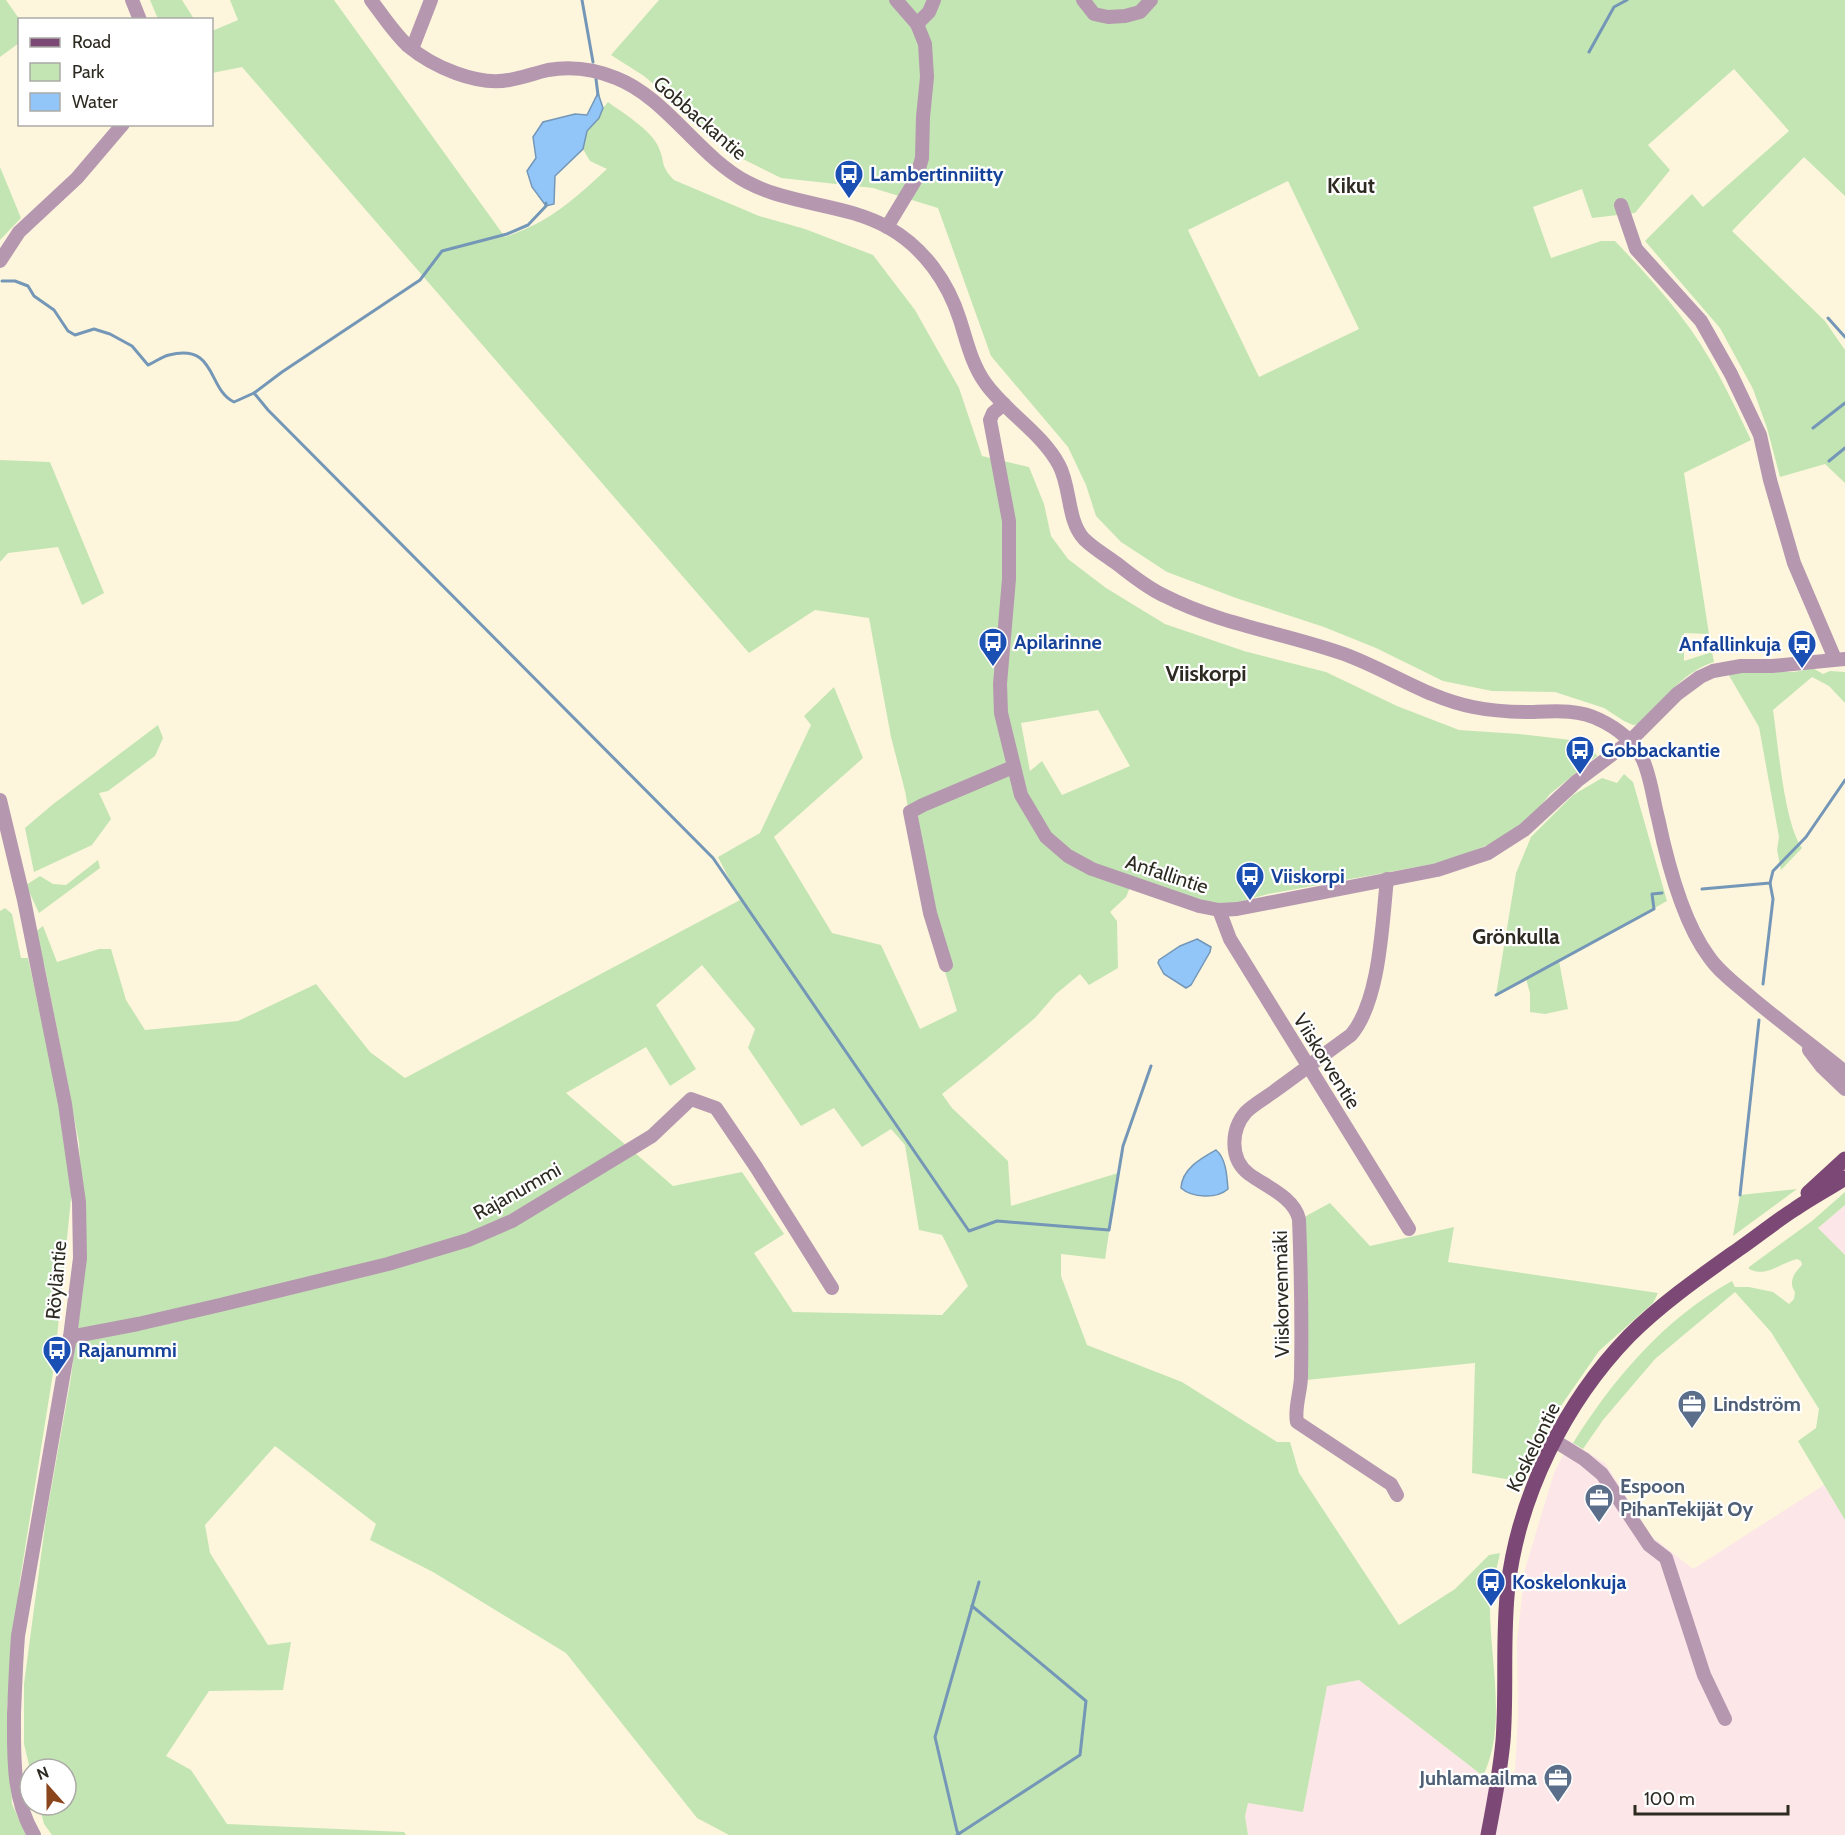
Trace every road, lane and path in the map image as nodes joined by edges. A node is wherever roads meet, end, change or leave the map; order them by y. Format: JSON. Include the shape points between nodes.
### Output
{"nodes":[{"id":1,"x":132,"y":0,"type":"edge"},
{"id":2,"x":371,"y":0,"type":"edge"},
{"id":3,"x":431,"y":0,"type":"edge"},
{"id":4,"x":896,"y":0,"type":"edge"},
{"id":5,"x":934,"y":0,"type":"edge"},
{"id":6,"x":1083,"y":0,"type":"edge"},
{"id":7,"x":1151,"y":0,"type":"edge"},
{"id":8,"x":139,"y":18,"type":"edge"},
{"id":9,"x":917,"y":24,"type":"junction"},
{"id":10,"x":412,"y":49,"type":"junction"},
{"id":11,"x":121,"y":126,"type":"edge"},
{"id":12,"x":1621,"y":205,"type":"dead end"},
{"id":13,"x":887,"y":227,"type":"junction"},
{"id":14,"x":0,"y":261,"type":"edge"},
{"id":15,"x":1004,"y":404,"type":"junction"},
{"id":16,"x":1840,"y":658,"type":"edge"},
{"id":17,"x":1630,"y":741,"type":"junction"},
{"id":18,"x":1013,"y":767,"type":"junction"},
{"id":19,"x":0,"y":800,"type":"edge"},
{"id":20,"x":1387,"y":879,"type":"junction"},
{"id":21,"x":1219,"y":910,"type":"junction"},
{"id":22,"x":946,"y":965,"type":"dead end"},
{"id":23,"x":1803,"y":1041,"type":"junction"},
{"id":24,"x":1307,"y":1067,"type":"junction"},
{"id":25,"x":1845,"y":1072,"type":"edge"},
{"id":26,"x":1845,"y":1089,"type":"edge"},
{"id":27,"x":1845,"y":1159,"type":"edge"},
{"id":28,"x":1845,"y":1178,"type":"edge"},
{"id":29,"x":1795,"y":1209,"type":"junction"},
{"id":30,"x":1409,"y":1229,"type":"dead end"},
{"id":31,"x":832,"y":1288,"type":"dead end"},
{"id":32,"x":70,"y":1337,"type":"junction"},
{"id":33,"x":1555,"y":1441,"type":"junction"},
{"id":34,"x":1397,"y":1495,"type":"dead end"},
{"id":35,"x":1725,"y":1719,"type":"dead end"},
{"id":36,"x":34,"y":1835,"type":"edge"},
{"id":37,"x":1488,"y":1835,"type":"edge"}],
"edges":[{"from":1,"to":8,"type":"street"},
{"from":2,"to":10,"type":"street","name":"Gobbackantie"},
{"from":3,"to":10,"type":"street"},
{"from":4,"to":9,"type":"street"},
{"from":5,"to":9,"type":"street"},
{"from":6,"to":7,"type":"street","via":[[1094,14],[1108,17],[1140,12]]},
{"from":9,"to":13,"type":"street","via":[[927,59],[922,158],[916,179]]},
{"from":10,"to":13,"type":"street","name":"Gobbackantie","via":[[476,80],[506,81],[563,69],[592,70],[621,80],[652,100],[721,166],[748,183],[784,198],[854,214]]},
{"from":11,"to":14,"type":"street","via":[[77,178],[19,232]]},
{"from":12,"to":16,"type":"street","via":[[1636,249],[1701,321],[1731,374],[1760,435],[1794,563]]},
{"from":13,"to":15,"type":"street","name":"Gobbackantie","via":[[916,249],[944,282],[973,362]]},
{"from":15,"to":17,"type":"street","name":"Gobbackantie","via":[[1047,446],[1059,464],[1081,536],[1162,595],[1234,622],[1349,656],[1443,700],[1507,712],[1572,711],[1597,717]]},
{"from":15,"to":18,"type":"street","name":"Anfallintie","via":[[993,413],[990,427],[1009,521],[1000,684],[1001,713]]},
{"from":16,"to":17,"type":"street","name":"Anfallintie","via":[[1713,671],[1682,689]]},
{"from":17,"to":20,"type":"street","name":"Anfallintie","via":[[1577,781],[1524,830],[1488,853],[1458,864]]},
{"from":17,"to":23,"type":"street","name":"Gobbackantie","via":[[1644,761],[1674,880],[1706,954],[1721,972]]},
{"from":18,"to":21,"type":"street","name":"Anfallintie","via":[[1032,816],[1046,837],[1068,856],[1139,886]]},
{"from":18,"to":22,"type":"street","via":[[910,812],[930,913]]},
{"from":19,"to":32,"type":"street","name":"Röyläntie","via":[[65,1104],[79,1202],[80,1257]]},
{"from":20,"to":21,"type":"street","name":"Anfallintie"},
{"from":20,"to":24,"type":"street","name":"Viiskorvenmäki","via":[[1366,1014],[1351,1035]]},
{"from":21,"to":24,"type":"street","name":"Viiskorventie","via":[[1230,939]]},
{"from":23,"to":25,"type":"street","name":"Gobbackantie"},
{"from":23,"to":26,"type":"street","name":"Gobbackantie"},
{"from":24,"to":30,"type":"street","name":"Viiskorventie"},
{"from":24,"to":34,"type":"street","name":"Viiskorvenmäki","via":[[1247,1111],[1235,1132],[1235,1150],[1241,1168],[1276,1191],[1294,1208],[1299,1219],[1302,1350],[1297,1423],[1386,1480]]},
{"from":27,"to":29,"type":"main road","name":"Koskelontie"},
{"from":28,"to":29,"type":"main road","name":"Koskelontie"},
{"from":29,"to":33,"type":"main road","name":"Koskelontie","via":[[1684,1288],[1629,1336],[1592,1381]]},
{"from":31,"to":32,"type":"street","name":"Rajanummi","via":[[716,1108],[691,1099],[651,1136],[512,1221],[468,1240],[220,1305]]},
{"from":32,"to":36,"type":"street","name":"Röyläntie","via":[[15,1664],[17,1791]]},
{"from":33,"to":35,"type":"street","via":[[1602,1474],[1649,1545],[1666,1558],[1704,1675]]},
{"from":33,"to":37,"type":"main road","name":"Koskelontie","via":[[1526,1509],[1508,1584],[1503,1740]]}]}
